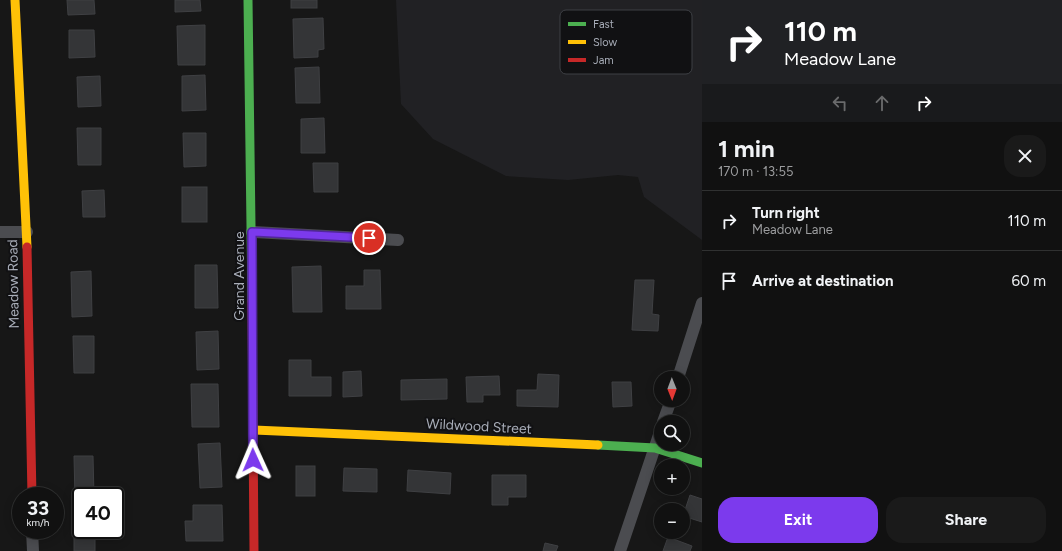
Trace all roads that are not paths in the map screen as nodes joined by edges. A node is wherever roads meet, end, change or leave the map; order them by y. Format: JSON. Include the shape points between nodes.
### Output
{"nodes":[{"id":1,"x":15,"y":0,"type":"edge"},
{"id":2,"x":248,"y":0,"type":"edge"},
{"id":3,"x":0,"y":232,"type":"edge"},
{"id":4,"x":27,"y":232,"type":"junction"},
{"id":5,"x":252,"y":232,"type":"junction"},
{"id":6,"x":398,"y":240,"type":"dead end"},
{"id":7,"x":702,"y":303,"type":"edge"},
{"id":8,"x":680,"y":371,"type":"edge"},
{"id":9,"x":253,"y":430,"type":"junction"},
{"id":10,"x":654,"y":448,"type":"edge"},
{"id":11,"x":654,"y":451,"type":"edge"},
{"id":12,"x":664,"y":451,"type":"edge"},
{"id":13,"x":702,"y":463,"type":"edge"},
{"id":14,"x":32,"y":487,"type":"edge"},
{"id":15,"x":32,"y":539,"type":"edge"},
{"id":16,"x":33,"y":551,"type":"edge"},
{"id":17,"x":254,"y":551,"type":"edge"},
{"id":18,"x":620,"y":551,"type":"edge"}],
"edges":[{"from":1,"to":4,"type":"street","name":"Meadow Road"},
{"from":2,"to":5,"type":"street","name":"Grand Avenue"},
{"from":3,"to":4,"type":"street"},
{"from":4,"to":14,"type":"street","name":"Meadow Road"},
{"from":5,"to":6,"type":"street"},
{"from":5,"to":9,"type":"street","name":"Grand Avenue"},
{"from":7,"to":8,"type":"street"},
{"from":9,"to":10,"type":"street","name":"Wildwood Street"},
{"from":9,"to":17,"type":"street","name":"Grand Avenue"},
{"from":11,"to":18,"type":"street"},
{"from":12,"to":13,"type":"street","name":"Wildwood Street"},
{"from":15,"to":16,"type":"street"}]}
